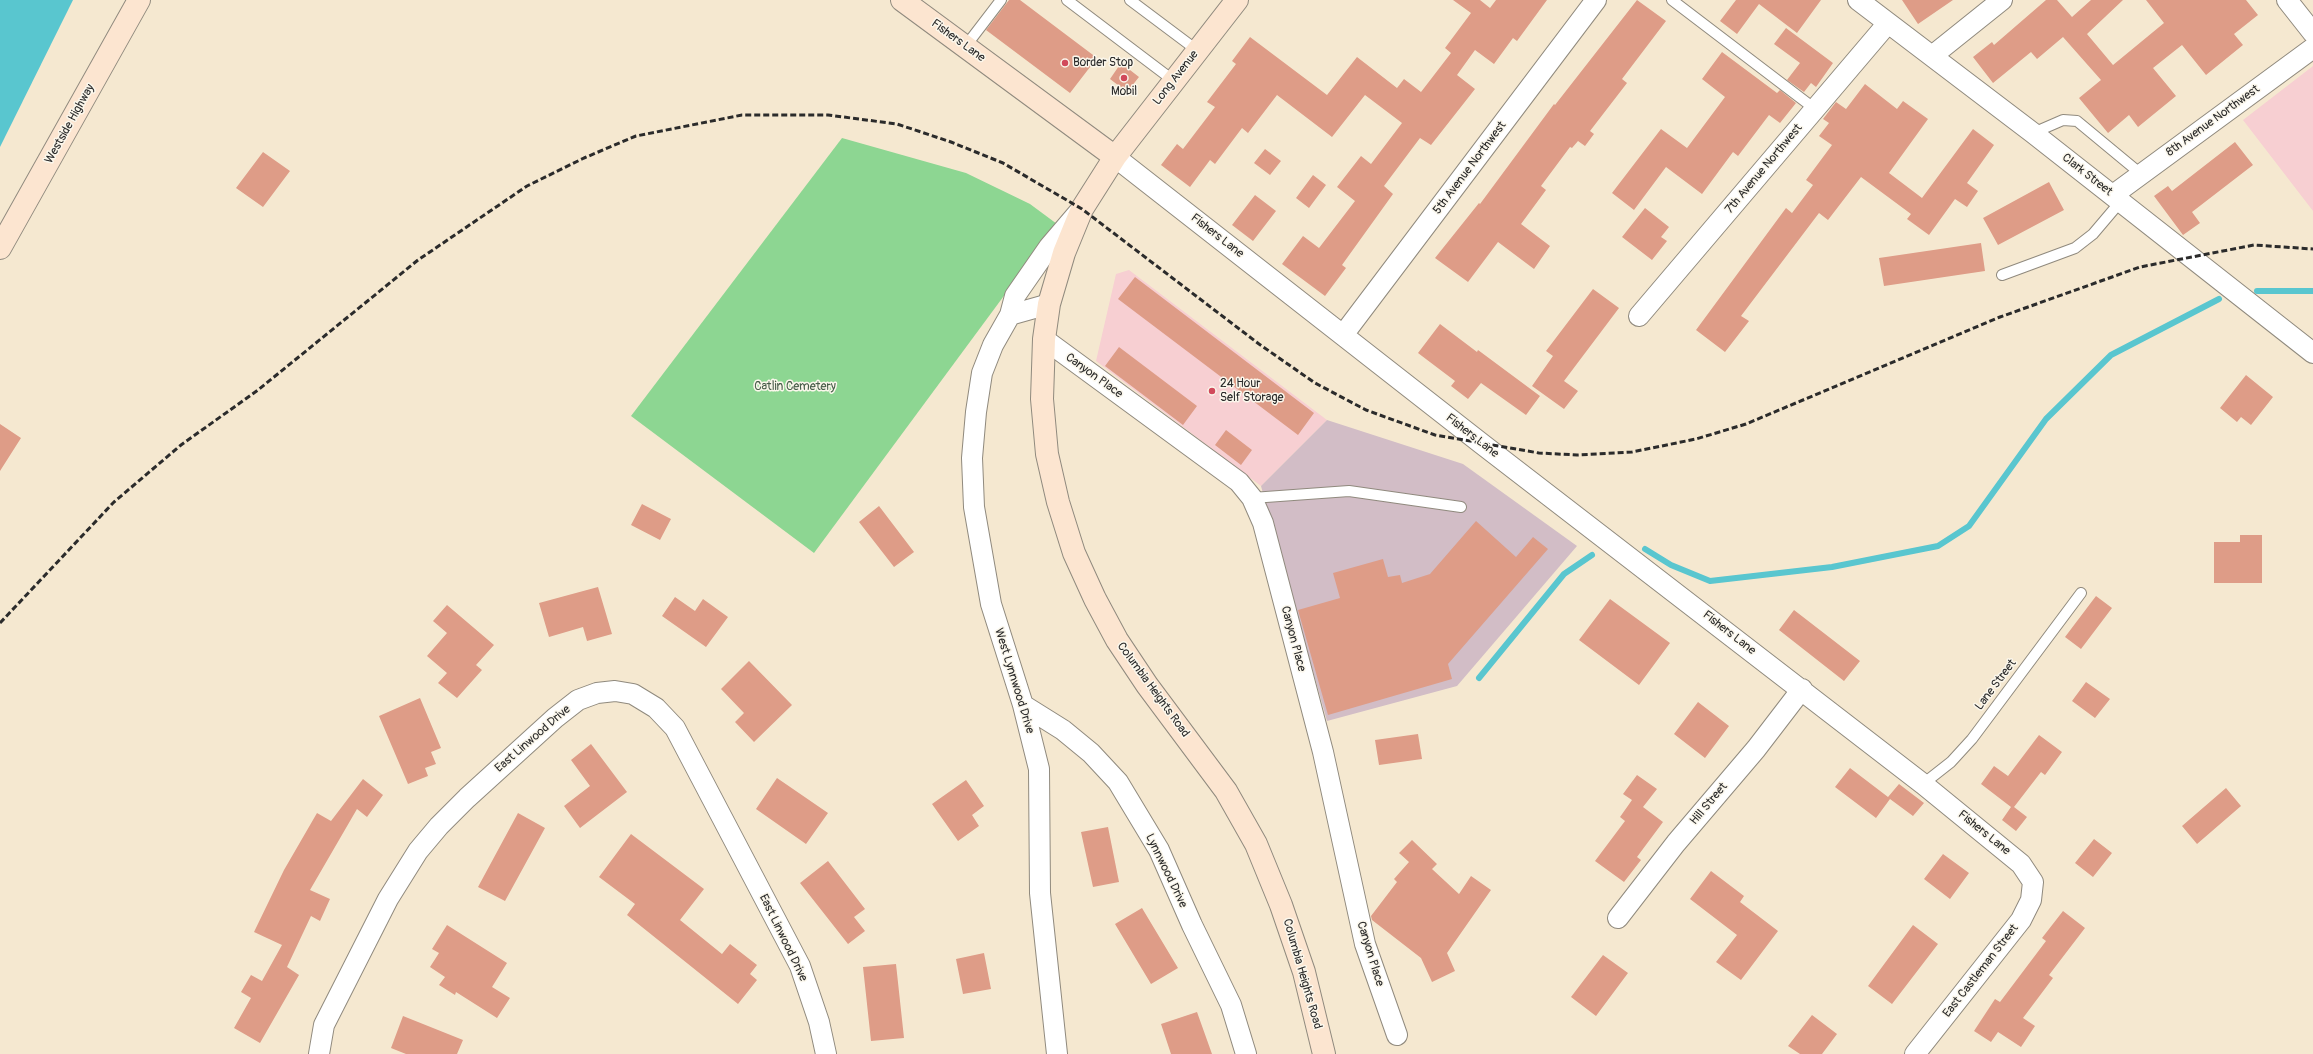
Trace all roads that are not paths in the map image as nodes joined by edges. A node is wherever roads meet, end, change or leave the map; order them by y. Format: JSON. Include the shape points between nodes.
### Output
{"nodes":[{"id":1,"x":139,"y":0,"type":"edge"},
{"id":2,"x":902,"y":0,"type":"edge"},
{"id":3,"x":1001,"y":0,"type":"edge"},
{"id":4,"x":1067,"y":0,"type":"edge"},
{"id":5,"x":1130,"y":0,"type":"edge"},
{"id":6,"x":1237,"y":0,"type":"edge"},
{"id":7,"x":1596,"y":0,"type":"edge"},
{"id":8,"x":1672,"y":0,"type":"edge"},
{"id":9,"x":1858,"y":0,"type":"edge"},
{"id":10,"x":2002,"y":0,"type":"edge"},
{"id":11,"x":2287,"y":0,"type":"edge"},
{"id":12,"x":1888,"y":23,"type":"junction"},
{"id":13,"x":2313,"y":33,"type":"edge"},
{"id":14,"x":965,"y":47,"type":"junction"},
{"id":15,"x":2313,"y":48,"type":"edge"},
{"id":16,"x":1198,"y":51,"type":"junction"},
{"id":17,"x":1932,"y":56,"type":"junction"},
{"id":18,"x":1174,"y":81,"type":"junction"},
{"id":19,"x":1815,"y":109,"type":"junction"},
{"id":20,"x":2034,"y":133,"type":"junction"},
{"id":21,"x":1115,"y":156,"type":"junction"},
{"id":22,"x":2141,"y":174,"type":"junction"},
{"id":23,"x":2117,"y":198,"type":"junction"},
{"id":24,"x":1082,"y":209,"type":"junction"},
{"id":25,"x":0,"y":248,"type":"edge"},
{"id":26,"x":2002,"y":275,"type":"dead end"},
{"id":27,"x":1048,"y":304,"type":"junction"},
{"id":28,"x":1010,"y":315,"type":"junction"},
{"id":29,"x":1639,"y":316,"type":"dead end"},
{"id":30,"x":1343,"y":335,"type":"junction"},
{"id":31,"x":1044,"y":339,"type":"junction"},
{"id":32,"x":2313,"y":353,"type":"edge"},
{"id":33,"x":1252,"y":498,"type":"junction"},
{"id":34,"x":1461,"y":507,"type":"dead end"},
{"id":35,"x":2081,"y":592,"type":"dead end"},
{"id":36,"x":1802,"y":689,"type":"junction"},
{"id":37,"x":1023,"y":705,"type":"junction"},
{"id":38,"x":1923,"y":784,"type":"junction"},
{"id":39,"x":2033,"y":882,"type":"joint"},
{"id":40,"x":1618,"y":918,"type":"dead end"},
{"id":41,"x":1397,"y":1035,"type":"dead end"},
{"id":42,"x":319,"y":1054,"type":"edge"},
{"id":43,"x":826,"y":1054,"type":"edge"},
{"id":44,"x":1057,"y":1054,"type":"edge"},
{"id":45,"x":1246,"y":1054,"type":"edge"},
{"id":46,"x":1324,"y":1054,"type":"edge"},
{"id":47,"x":1915,"y":1054,"type":"edge"}],
"edges":[{"from":1,"to":25,"type":"street","name":"Westside Highway"},
{"from":2,"to":14,"type":"street","name":"Fishers Lane"},
{"from":3,"to":14,"type":"lane"},
{"from":4,"to":18,"type":"lane"},
{"from":5,"to":16,"type":"lane"},
{"from":6,"to":16,"type":"street","name":"Long Avenue"},
{"from":7,"to":30,"type":"street","name":"5th Avenue Northwest"},
{"from":8,"to":19,"type":"lane"},
{"from":9,"to":12,"type":"street","name":"Clark Street"},
{"from":10,"to":17,"type":"street"},
{"from":11,"to":13,"type":"street"},
{"from":12,"to":17,"type":"street","name":"Clark Street"},
{"from":12,"to":19,"type":"street","name":"7th Avenue Northwest"},
{"from":14,"to":21,"type":"street","name":"Fishers Lane"},
{"from":15,"to":22,"type":"street","name":"8th Avenue Northwest"},
{"from":16,"to":18,"type":"street","name":"Long Avenue"},
{"from":17,"to":20,"type":"street","name":"Clark Street"},
{"from":18,"to":21,"type":"street","name":"Long Avenue"},
{"from":19,"to":29,"type":"street","name":"7th Avenue Northwest"},
{"from":20,"to":22,"type":"lane","via":[[2063,120],[2078,121]]},
{"from":20,"to":23,"type":"street","name":"Clark Street"},
{"from":21,"to":24,"type":"street","name":"Columbia Heights Road"},
{"from":21,"to":30,"type":"street","name":"Fishers Lane"},
{"from":22,"to":23,"type":"street","name":"8th Avenue Northwest"},
{"from":23,"to":26,"type":"lane","via":[[2093,234],[2081,244]]},
{"from":23,"to":32,"type":"street","name":"Clark Street"},
{"from":24,"to":27,"type":"street","name":"Columbia Heights Road","via":[[1064,253]]},
{"from":24,"to":28,"type":"street","name":"West Lynnwood Drive","via":[[1049,247],[1015,296]]},
{"from":27,"to":28,"type":"street"},
{"from":27,"to":31,"type":"street","name":"Columbia Heights Road"},
{"from":28,"to":37,"type":"street","name":"West Lynnwood Drive","via":[[993,345],[982,373],[972,458],[974,507],[989,597]]},
{"from":30,"to":36,"type":"street","name":"Fishers Lane"},
{"from":31,"to":33,"type":"street","name":"Canyon Place","via":[[1238,482]]},
{"from":31,"to":46,"type":"street","name":"Columbia Heights Road","via":[[1042,399],[1047,454],[1058,502],[1074,553],[1117,640],[1147,685],[1226,791],[1256,844],[1304,972]]},
{"from":33,"to":34,"type":"lane","via":[[1349,491]]},
{"from":33,"to":41,"type":"street","name":"Canyon Place","via":[[1263,523],[1323,752],[1365,944]]},
{"from":35,"to":38,"type":"lane","name":"Lane Street","via":[[1972,739],[1951,762]]},
{"from":36,"to":38,"type":"street","name":"Fishers Lane"},
{"from":36,"to":40,"type":"street","name":"Hill Street"},
{"from":37,"to":44,"type":"street","name":"West Lynnwood Drive","via":[[1039,768],[1040,893]]},
{"from":37,"to":45,"type":"street","name":"Lynnwood Drive","via":[[1064,730],[1091,753],[1118,782],[1158,850],[1231,1005]]},
{"from":38,"to":39,"type":"street","name":"Fishers Lane","via":[[2021,864]]},
{"from":39,"to":47,"type":"street","name":"East Castleman Street","via":[[2031,900],[2022,920]]},
{"from":42,"to":43,"type":"street","name":"East Linwood Drive","via":[[324,1025],[388,899],[422,846],[467,798],[555,718],[578,700],[597,693],[615,691],[633,694],[656,708],[675,728],[800,966],[819,1022]]}]}
